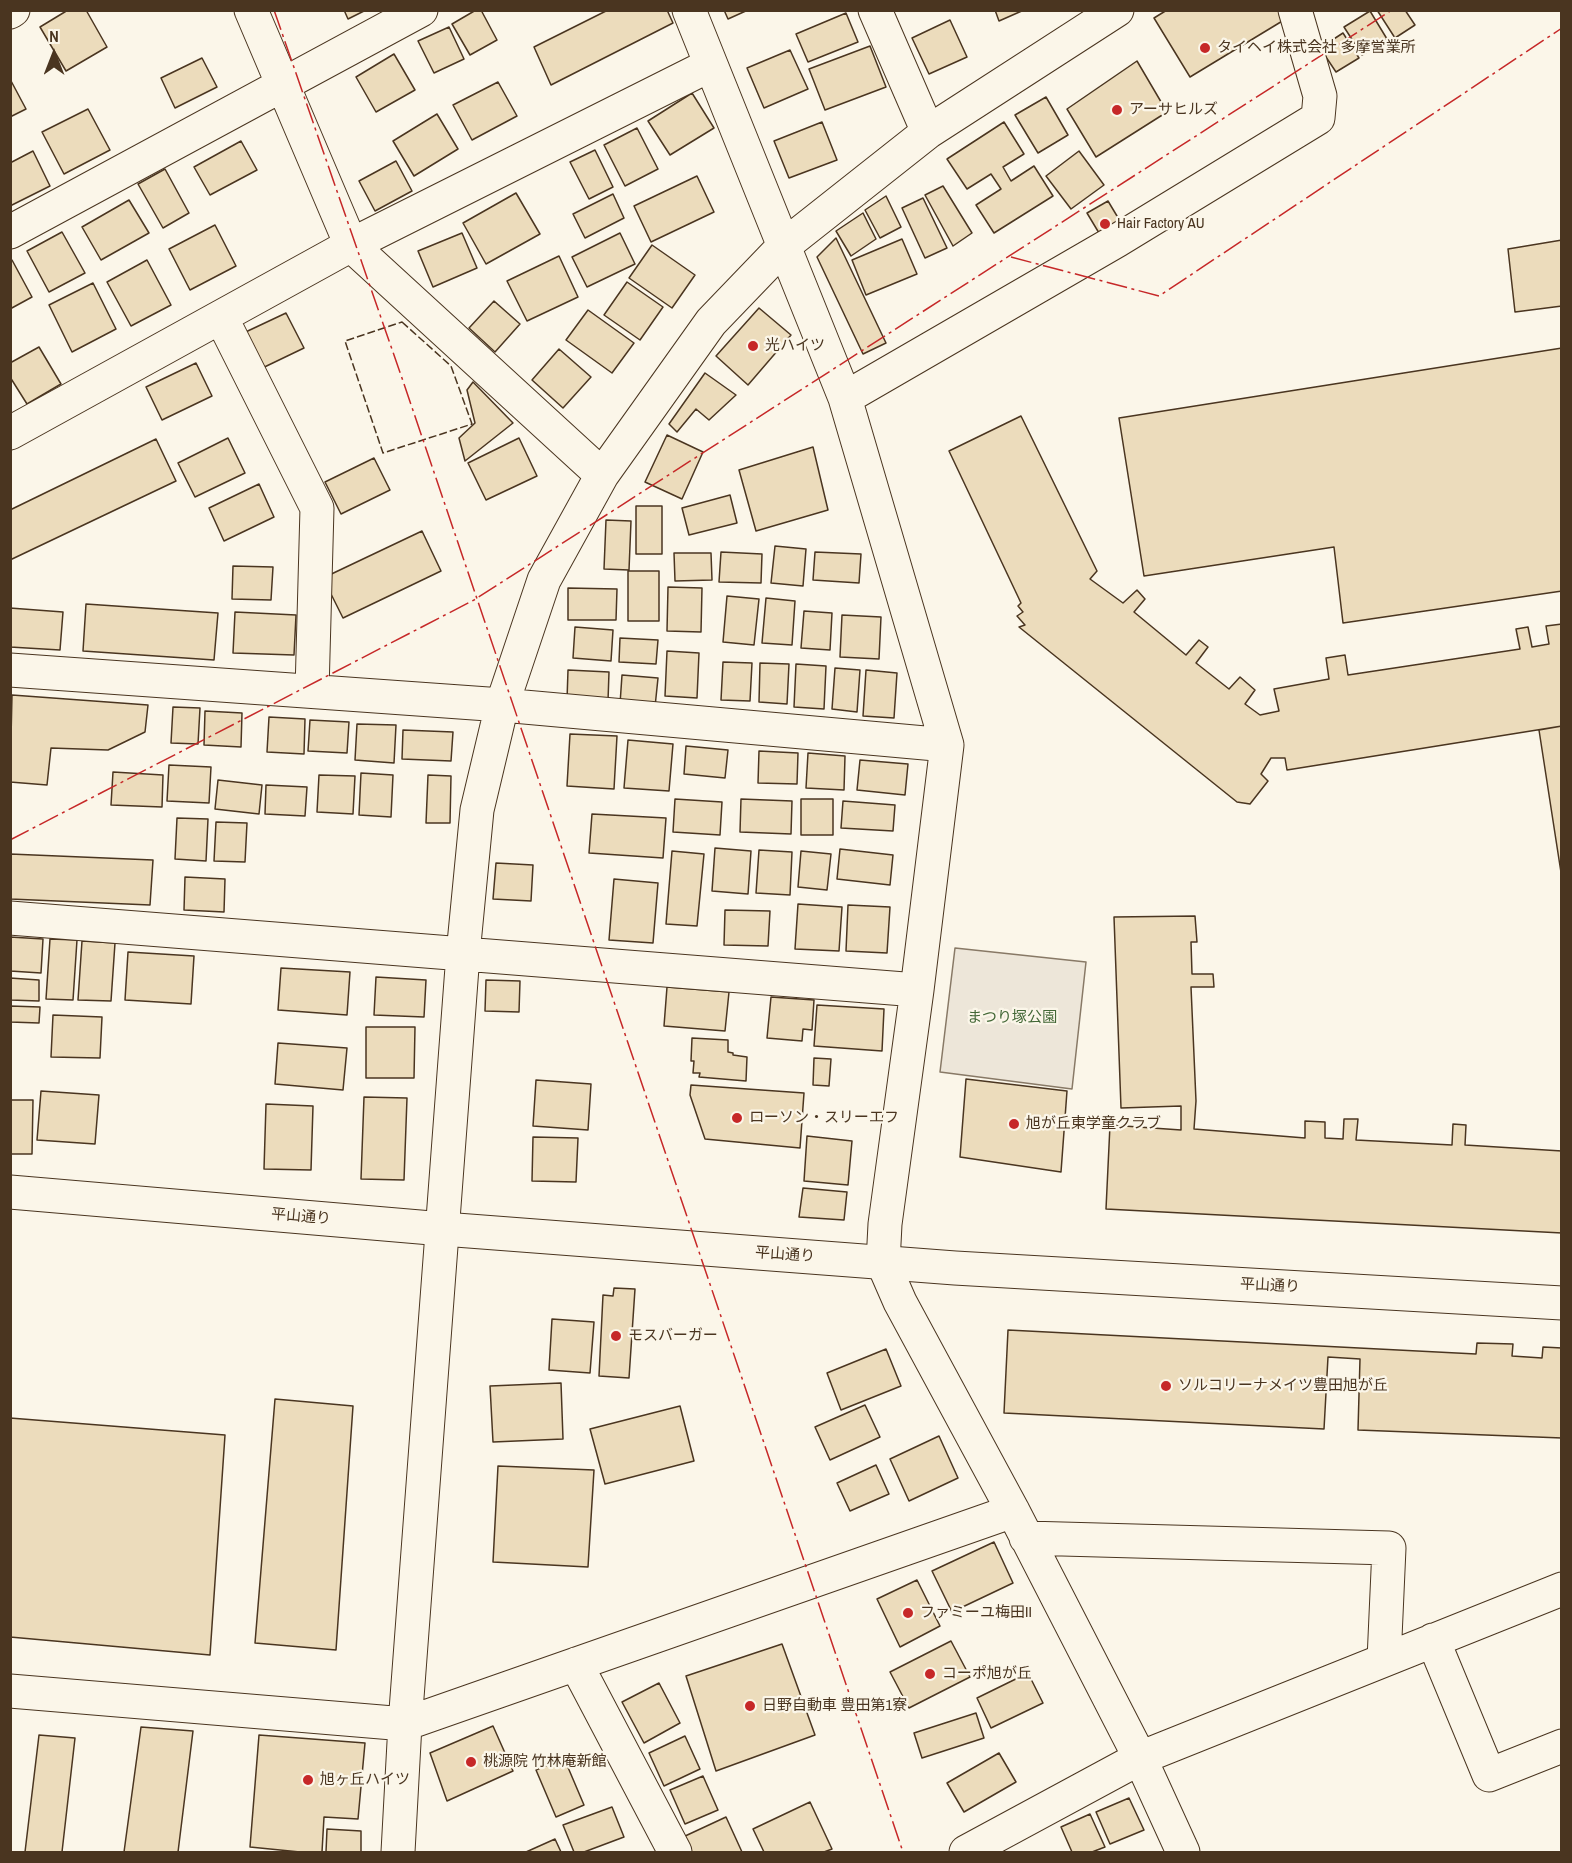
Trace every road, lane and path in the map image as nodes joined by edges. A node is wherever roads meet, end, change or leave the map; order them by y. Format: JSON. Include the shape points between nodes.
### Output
{"nodes":[{"id":1,"x":251,"y":10,"type":"edge"},
{"id":2,"x":421,"y":10,"type":"edge"},
{"id":3,"x":689,"y":10,"type":"edge"},
{"id":4,"x":875,"y":10,"type":"edge"},
{"id":5,"x":1117,"y":10,"type":"edge"},
{"id":6,"x":1295,"y":10,"type":"edge"},
{"id":7,"x":710,"y":65,"type":"junction"},
{"id":8,"x":282,"y":85,"type":"junction"},
{"id":9,"x":928,"y":132,"type":"junction"},
{"id":10,"x":10,"y":232,"type":"edge"},
{"id":11,"x":351,"y":245,"type":"junction"},
{"id":12,"x":785,"y":245,"type":"junction"},
{"id":13,"x":221,"y":317,"type":"junction"},
{"id":14,"x":845,"y":398,"type":"junction"},
{"id":15,"x":10,"y":433,"type":"edge"},
{"id":16,"x":602,"y":475,"type":"junction"},
{"id":17,"x":10,"y":670,"type":"edge"},
{"id":18,"x":312,"y":691,"type":"junction"},
{"id":19,"x":502,"y":705,"type":"junction"},
{"id":20,"x":947,"y":745,"type":"junction"},
{"id":21,"x":10,"y":918,"type":"edge"},
{"id":22,"x":463,"y":954,"type":"junction"},
{"id":23,"x":917,"y":990,"type":"junction"},
{"id":24,"x":10,"y":1192,"type":"edge"},
{"id":25,"x":443,"y":1229,"type":"junction"},
{"id":26,"x":883,"y":1263,"type":"junction"},
{"id":27,"x":1562,"y":1304,"type":"edge"},
{"id":28,"x":1020,"y":1524,"type":"junction"},
{"id":29,"x":1562,"y":1589,"type":"edge"},
{"id":30,"x":1433,"y":1640,"type":"junction"},
{"id":31,"x":1384,"y":1660,"type":"junction"},
{"id":32,"x":576,"y":1664,"type":"junction"},
{"id":33,"x":10,"y":1691,"type":"edge"},
{"id":34,"x":405,"y":1724,"type":"junction"},
{"id":35,"x":1562,"y":1746,"type":"edge"},
{"id":36,"x":1140,"y":1758,"type":"junction"},
{"id":37,"x":398,"y":1852,"type":"edge"},
{"id":38,"x":675,"y":1852,"type":"edge"},
{"id":39,"x":966,"y":1852,"type":"edge"},
{"id":40,"x":1183,"y":1852,"type":"edge"}],
"edges":[{"from":1,"to":8,"type":"street"},
{"from":2,"to":8,"type":"street"},
{"from":3,"to":7,"type":"street"},
{"from":4,"to":9,"type":"street"},
{"from":5,"to":9,"type":"street"},
{"from":6,"to":14,"type":"street","via":[[1320,96],[1318,118],[1118,240]]},
{"from":7,"to":11,"type":"street"},
{"from":7,"to":12,"type":"street"},
{"from":8,"to":10,"type":"street"},
{"from":8,"to":11,"type":"street"},
{"from":9,"to":12,"type":"street"},
{"from":11,"to":13,"type":"street"},
{"from":11,"to":16,"type":"street"},
{"from":12,"to":14,"type":"street"},
{"from":12,"to":16,"type":"street","via":[[711,322]]},
{"from":13,"to":15,"type":"street"},
{"from":13,"to":18,"type":"street","via":[[317,508]]},
{"from":14,"to":20,"type":"street"},
{"from":16,"to":19,"type":"street","via":[[544,580]]},
{"from":17,"to":18,"type":"street"},
{"from":18,"to":19,"type":"street"},
{"from":19,"to":20,"type":"street"},
{"from":19,"to":22,"type":"street","via":[[477,810]]},
{"from":20,"to":23,"type":"street"},
{"from":21,"to":22,"type":"street"},
{"from":22,"to":23,"type":"street"},
{"from":22,"to":25,"type":"street"},
{"from":23,"to":26,"type":"street"},
{"from":24,"to":25,"type":"street","name":"平山通り"},
{"from":25,"to":26,"type":"street","name":"平山通り"},
{"from":25,"to":34,"type":"street"},
{"from":26,"to":27,"type":"street","name":"平山通り"},
{"from":26,"to":28,"type":"street","via":[[900,1302]]},
{"from":28,"to":31,"type":"street","via":[[1389,1548]]},
{"from":28,"to":32,"type":"street"},
{"from":28,"to":36,"type":"street"},
{"from":29,"to":30,"type":"street"},
{"from":30,"to":31,"type":"street"},
{"from":30,"to":35,"type":"street","via":[[1489,1775]]},
{"from":31,"to":36,"type":"street"},
{"from":32,"to":34,"type":"street"},
{"from":32,"to":38,"type":"street"},
{"from":33,"to":34,"type":"street"},
{"from":34,"to":37,"type":"street"},
{"from":36,"to":39,"type":"street"},
{"from":36,"to":40,"type":"street"}]}
